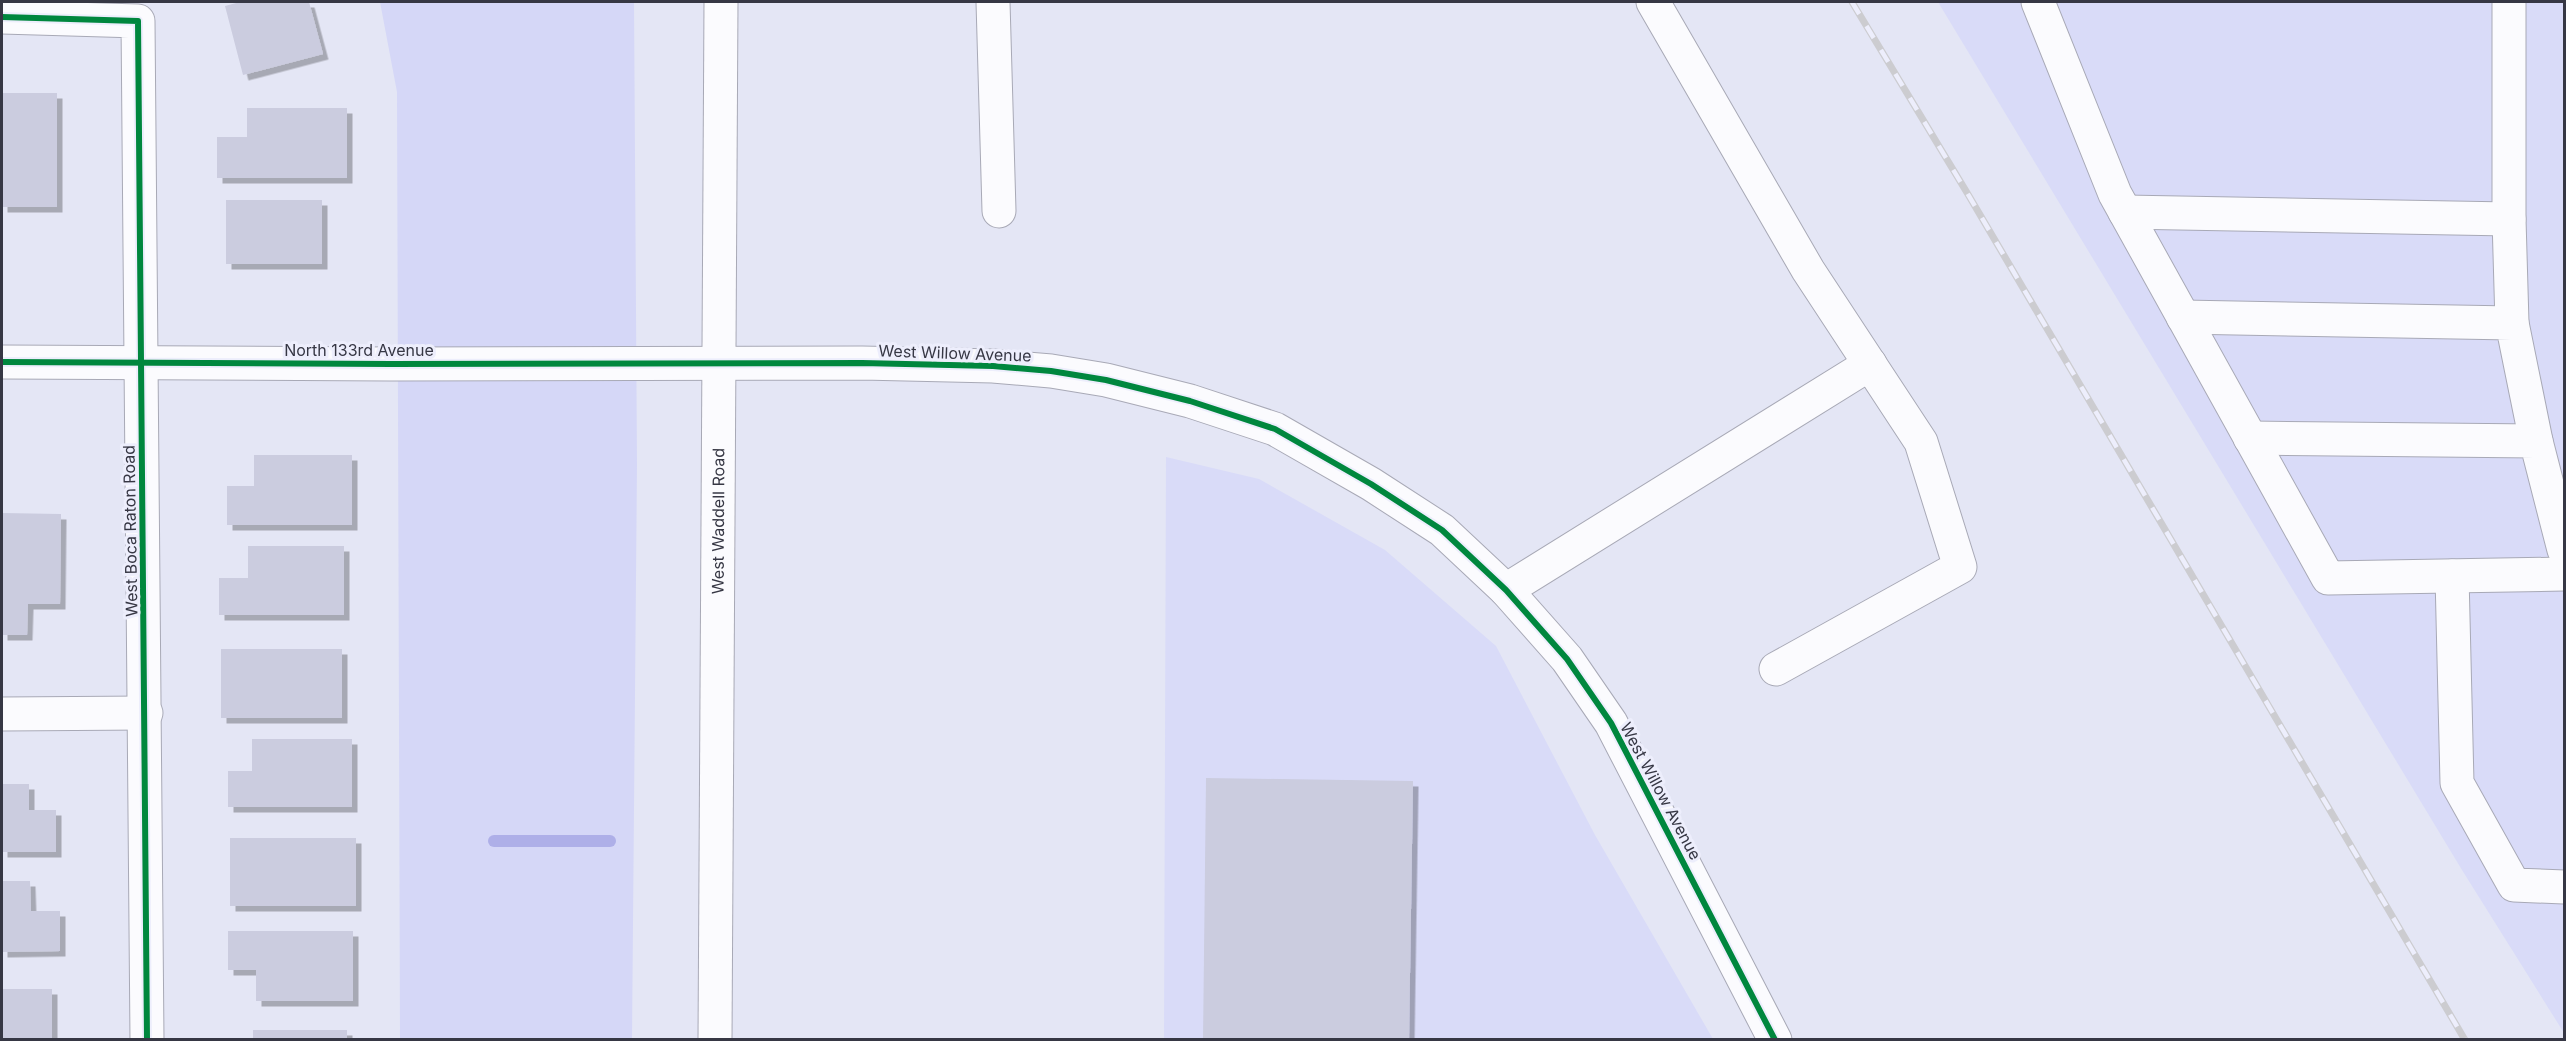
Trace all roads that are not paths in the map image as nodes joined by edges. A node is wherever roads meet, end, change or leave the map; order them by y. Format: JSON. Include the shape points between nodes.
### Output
{"nodes":[{"id":1,"x":721,"y":2,"type":"edge"},
{"id":2,"x":993,"y":2,"type":"edge"},
{"id":3,"x":1653,"y":2,"type":"edge"},
{"id":4,"x":2038,"y":2,"type":"edge"},
{"id":5,"x":2509,"y":2,"type":"edge"},
{"id":6,"x":2,"y":16,"type":"edge"},
{"id":7,"x":999,"y":211,"type":"dead end"},
{"id":8,"x":2125,"y":212,"type":"junction"},
{"id":9,"x":2509,"y":219,"type":"junction"},
{"id":10,"x":2183,"y":317,"type":"junction"},
{"id":11,"x":2512,"y":323,"type":"junction"},
{"id":12,"x":2,"y":362,"type":"edge"},
{"id":13,"x":141,"y":363,"type":"junction"},
{"id":14,"x":717,"y":363,"type":"junction"},
{"id":15,"x":1870,"y":364,"type":"junction"},
{"id":16,"x":2250,"y":438,"type":"junction"},
{"id":17,"x":2536,"y":441,"type":"junction"},
{"id":18,"x":2565,"y":550,"type":"edge"},
{"id":19,"x":2565,"y":574,"type":"edge"},
{"id":20,"x":2452,"y":576,"type":"junction"},
{"id":21,"x":1506,"y":590,"type":"junction"},
{"id":22,"x":1776,"y":669,"type":"dead end"},
{"id":23,"x":146,"y":713,"type":"junction"},
{"id":24,"x":2,"y":714,"type":"edge"},
{"id":25,"x":2565,"y":886,"type":"edge"},
{"id":26,"x":147,"y":1040,"type":"edge"},
{"id":27,"x":716,"y":1040,"type":"edge"},
{"id":28,"x":1775,"y":1040,"type":"edge"}],
"edges":[{"from":1,"to":14,"type":"street","name":"West Waddell Road"},
{"from":2,"to":7,"type":"street"},
{"from":3,"to":15,"type":"street","via":[[1808,270]]},
{"from":4,"to":8,"type":"street"},
{"from":5,"to":9,"type":"street"},
{"from":6,"to":13,"type":"street","name":"West Boca Raton Road","via":[[138,21]]},
{"from":8,"to":9,"type":"street"},
{"from":8,"to":10,"type":"street"},
{"from":9,"to":11,"type":"street"},
{"from":10,"to":11,"type":"street"},
{"from":10,"to":16,"type":"street"},
{"from":11,"to":17,"type":"street"},
{"from":12,"to":13,"type":"street","name":"North 133rd Avenue"},
{"from":13,"to":14,"type":"street","name":"North 133rd Avenue"},
{"from":13,"to":23,"type":"street","name":"West Boca Raton Road"},
{"from":14,"to":21,"type":"street","name":"West Willow Avenue","via":[[918,363],[1016,368],[1106,380],[1190,401],[1275,429],[1371,484],[1442,530]]},
{"from":14,"to":27,"type":"street","name":"West Waddell Road"},
{"from":15,"to":21,"type":"street"},
{"from":15,"to":22,"type":"street","via":[[1921,442],[1960,567]]},
{"from":16,"to":17,"type":"street"},
{"from":16,"to":20,"type":"street","via":[[2328,578]]},
{"from":17,"to":18,"type":"street"},
{"from":19,"to":20,"type":"street"},
{"from":20,"to":25,"type":"street","via":[[2457,783],[2514,885]]},
{"from":21,"to":28,"type":"street","name":"West Willow Avenue","via":[[1567,659],[1611,723]]},
{"from":23,"to":24,"type":"street"},
{"from":23,"to":26,"type":"street","name":"West Boca Raton Road"}]}
